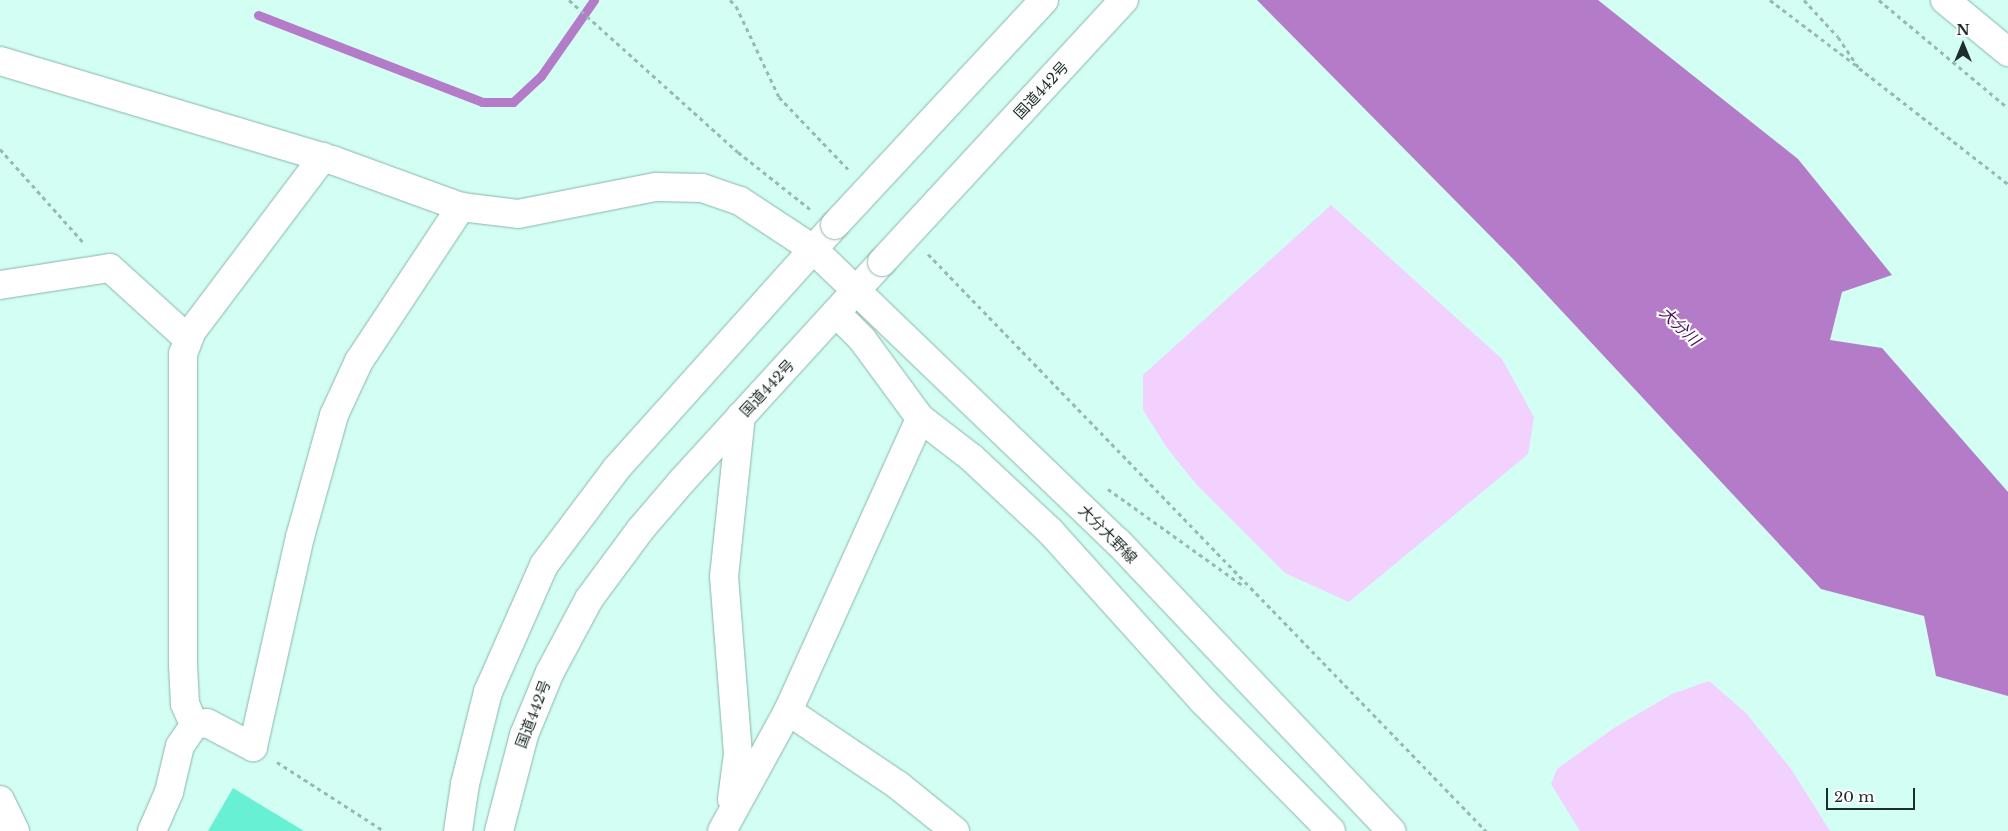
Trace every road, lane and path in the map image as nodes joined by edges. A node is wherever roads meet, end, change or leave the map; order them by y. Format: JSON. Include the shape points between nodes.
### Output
{"nodes":[{"id":1,"x":570,"y":0,"type":"edge"},
{"id":2,"x":730,"y":0,"type":"edge"},
{"id":3,"x":1044,"y":0,"type":"edge"},
{"id":4,"x":1124,"y":0,"type":"edge"},
{"id":5,"x":1770,"y":0,"type":"edge"},
{"id":6,"x":1804,"y":0,"type":"edge"},
{"id":7,"x":1879,"y":0,"type":"edge"},
{"id":8,"x":1945,"y":0,"type":"edge"},
{"id":9,"x":2008,"y":52,"type":"edge"},
{"id":10,"x":0,"y":61,"type":"edge"},
{"id":11,"x":1859,"y":68,"type":"junction"},
{"id":12,"x":2008,"y":108,"type":"edge"},
{"id":13,"x":0,"y":149,"type":"edge"},
{"id":14,"x":323,"y":157,"type":"junction"},
{"id":15,"x":852,"y":174,"type":"dead end"},
{"id":16,"x":2008,"y":184,"type":"edge"},
{"id":17,"x":461,"y":207,"type":"junction"},
{"id":18,"x":824,"y":218,"type":"junction"},
{"id":19,"x":813,"y":249,"type":"junction"},
{"id":20,"x":926,"y":251,"type":"dead end"},
{"id":21,"x":105,"y":267,"type":"junction"},
{"id":22,"x":0,"y":285,"type":"edge"},
{"id":23,"x":858,"y":289,"type":"junction"},
{"id":24,"x":836,"y":313,"type":"junction"},
{"id":25,"x":188,"y":339,"type":"junction"},
{"id":26,"x":741,"y":416,"type":"junction"},
{"id":27,"x":920,"y":418,"type":"junction"},
{"id":28,"x":788,"y":711,"type":"junction"},
{"id":29,"x":194,"y":725,"type":"junction"},
{"id":30,"x":253,"y":747,"type":"junction"},
{"id":31,"x":0,"y":800,"type":"edge"},
{"id":32,"x":15,"y":831,"type":"edge"},
{"id":33,"x":152,"y":831,"type":"edge"},
{"id":34,"x":384,"y":831,"type":"edge"},
{"id":35,"x":458,"y":831,"type":"edge"},
{"id":36,"x":499,"y":831,"type":"edge"},
{"id":37,"x":955,"y":831,"type":"edge"},
{"id":38,"x":1331,"y":831,"type":"edge"},
{"id":39,"x":1391,"y":831,"type":"edge"},
{"id":40,"x":1486,"y":831,"type":"edge"}],
"edges":[{"from":1,"to":18,"type":"path","via":[[738,152]]},
{"from":2,"to":15,"type":"path","via":[[736,6],[779,97]]},
{"from":3,"to":18,"type":"main road","bridge":true},
{"from":4,"to":23,"type":"main road","name":"国道442号","bridge":true},
{"from":5,"to":11,"type":"path"},
{"from":6,"to":11,"type":"path","via":[[1838,37]]},
{"from":7,"to":12,"type":"path"},
{"from":8,"to":9,"type":"main road"},
{"from":10,"to":14,"type":"main road","name":"大分大野線"},
{"from":11,"to":16,"type":"path"},
{"from":13,"to":21,"type":"path"},
{"from":14,"to":17,"type":"main road","name":"大分大野線"},
{"from":14,"to":25,"type":"main road"},
{"from":17,"to":19,"type":"main road","name":"大分大野線","via":[[502,214],[537,213],[650,188],[694,187],[740,201]]},
{"from":17,"to":30,"type":"main road","via":[[359,361],[334,415],[300,537]]},
{"from":18,"to":19,"type":"main road"},
{"from":19,"to":23,"type":"main road","name":"大分大野線"},
{"from":19,"to":35,"type":"main road","via":[[616,469],[544,565],[488,692],[465,784]]},
{"from":20,"to":40,"type":"path"},
{"from":21,"to":22,"type":"main road"},
{"from":21,"to":25,"type":"main road","via":[[114,270]]},
{"from":23,"to":24,"type":"main road","name":"国道442号"},
{"from":23,"to":39,"type":"main road","name":"大分大野線","via":[[1118,542]]},
{"from":24,"to":26,"type":"main road","name":"国道442号"},
{"from":24,"to":27,"type":"main road","via":[[862,339]]},
{"from":25,"to":29,"type":"main road","via":[[182,362],[183,664],[185,704]]},
{"from":26,"to":28,"type":"main road","via":[[724,577],[738,754],[734,790],[722,831]]},
{"from":26,"to":36,"type":"main road","name":"国道442号","via":[[640,530],[589,599],[550,672],[524,735]]},
{"from":27,"to":28,"type":"main road"},
{"from":27,"to":38,"type":"main road","via":[[972,458],[1050,532],[1203,701]]},
{"from":28,"to":37,"type":"main road","via":[[899,786]]},
{"from":29,"to":30,"type":"main road","via":[[208,723]]},
{"from":29,"to":33,"type":"main road","via":[[180,746],[169,792]]},
{"from":30,"to":34,"type":"path"},
{"from":31,"to":32,"type":"main road"}]}
